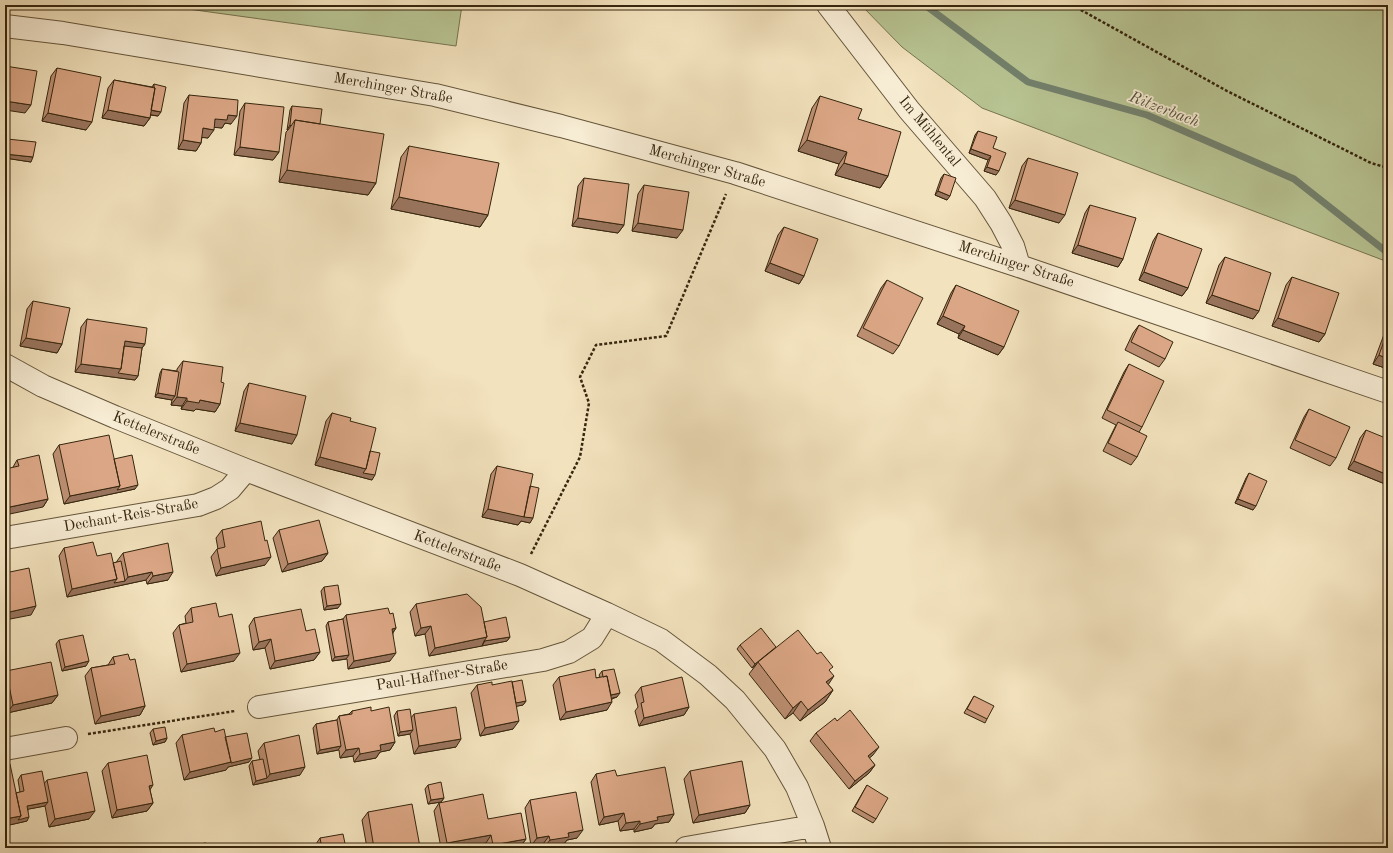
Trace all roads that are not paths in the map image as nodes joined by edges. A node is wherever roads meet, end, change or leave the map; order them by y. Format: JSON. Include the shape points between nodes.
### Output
{"nodes":[{"id":1,"x":828,"y":5,"type":"edge"},
{"id":2,"x":5,"y":26,"type":"edge"},
{"id":3,"x":1019,"y":266,"type":"junction"},
{"id":4,"x":5,"y":365,"type":"edge"},
{"id":5,"x":1388,"y":392,"type":"edge"},
{"id":6,"x":246,"y":470,"type":"junction"},
{"id":7,"x":5,"y":538,"type":"edge"},
{"id":8,"x":607,"y":614,"type":"junction"},
{"id":9,"x":260,"y":706,"type":"road end"},
{"id":10,"x":66,"y":738,"type":"road end"},
{"id":11,"x":5,"y":749,"type":"edge"},
{"id":12,"x":813,"y":826,"type":"junction"},
{"id":13,"x":686,"y":848,"type":"edge"},
{"id":14,"x":820,"y":848,"type":"edge"}],
"edges":[{"from":1,"to":3,"type":"street","name":"Im Mühlental","via":[[909,110],[985,198],[1002,223]]},
{"from":2,"to":3,"type":"street","name":"Merchinger Straße","via":[[435,95],[735,173]]},
{"from":3,"to":5,"type":"street","name":"Merchinger Straße"},
{"from":4,"to":6,"type":"street","name":"Kettelerstraße","via":[[43,386]]},
{"from":6,"to":7,"type":"street","name":"Dechant-Reis-Straße","via":[[230,489],[198,505]]},
{"from":6,"to":8,"type":"street","name":"Kettelerstraße","via":[[520,576]]},
{"from":8,"to":9,"type":"street","name":"Paul-Haffner-Straße","via":[[592,638],[569,652],[543,660]]},
{"from":8,"to":12,"type":"street","name":"Kettelerstraße","via":[[661,640],[708,675],[735,700],[775,748],[797,787]]},
{"from":10,"to":11,"type":"street"},
{"from":12,"to":13,"type":"street"},
{"from":12,"to":14,"type":"street","name":"Kettelerstraße"}]}
